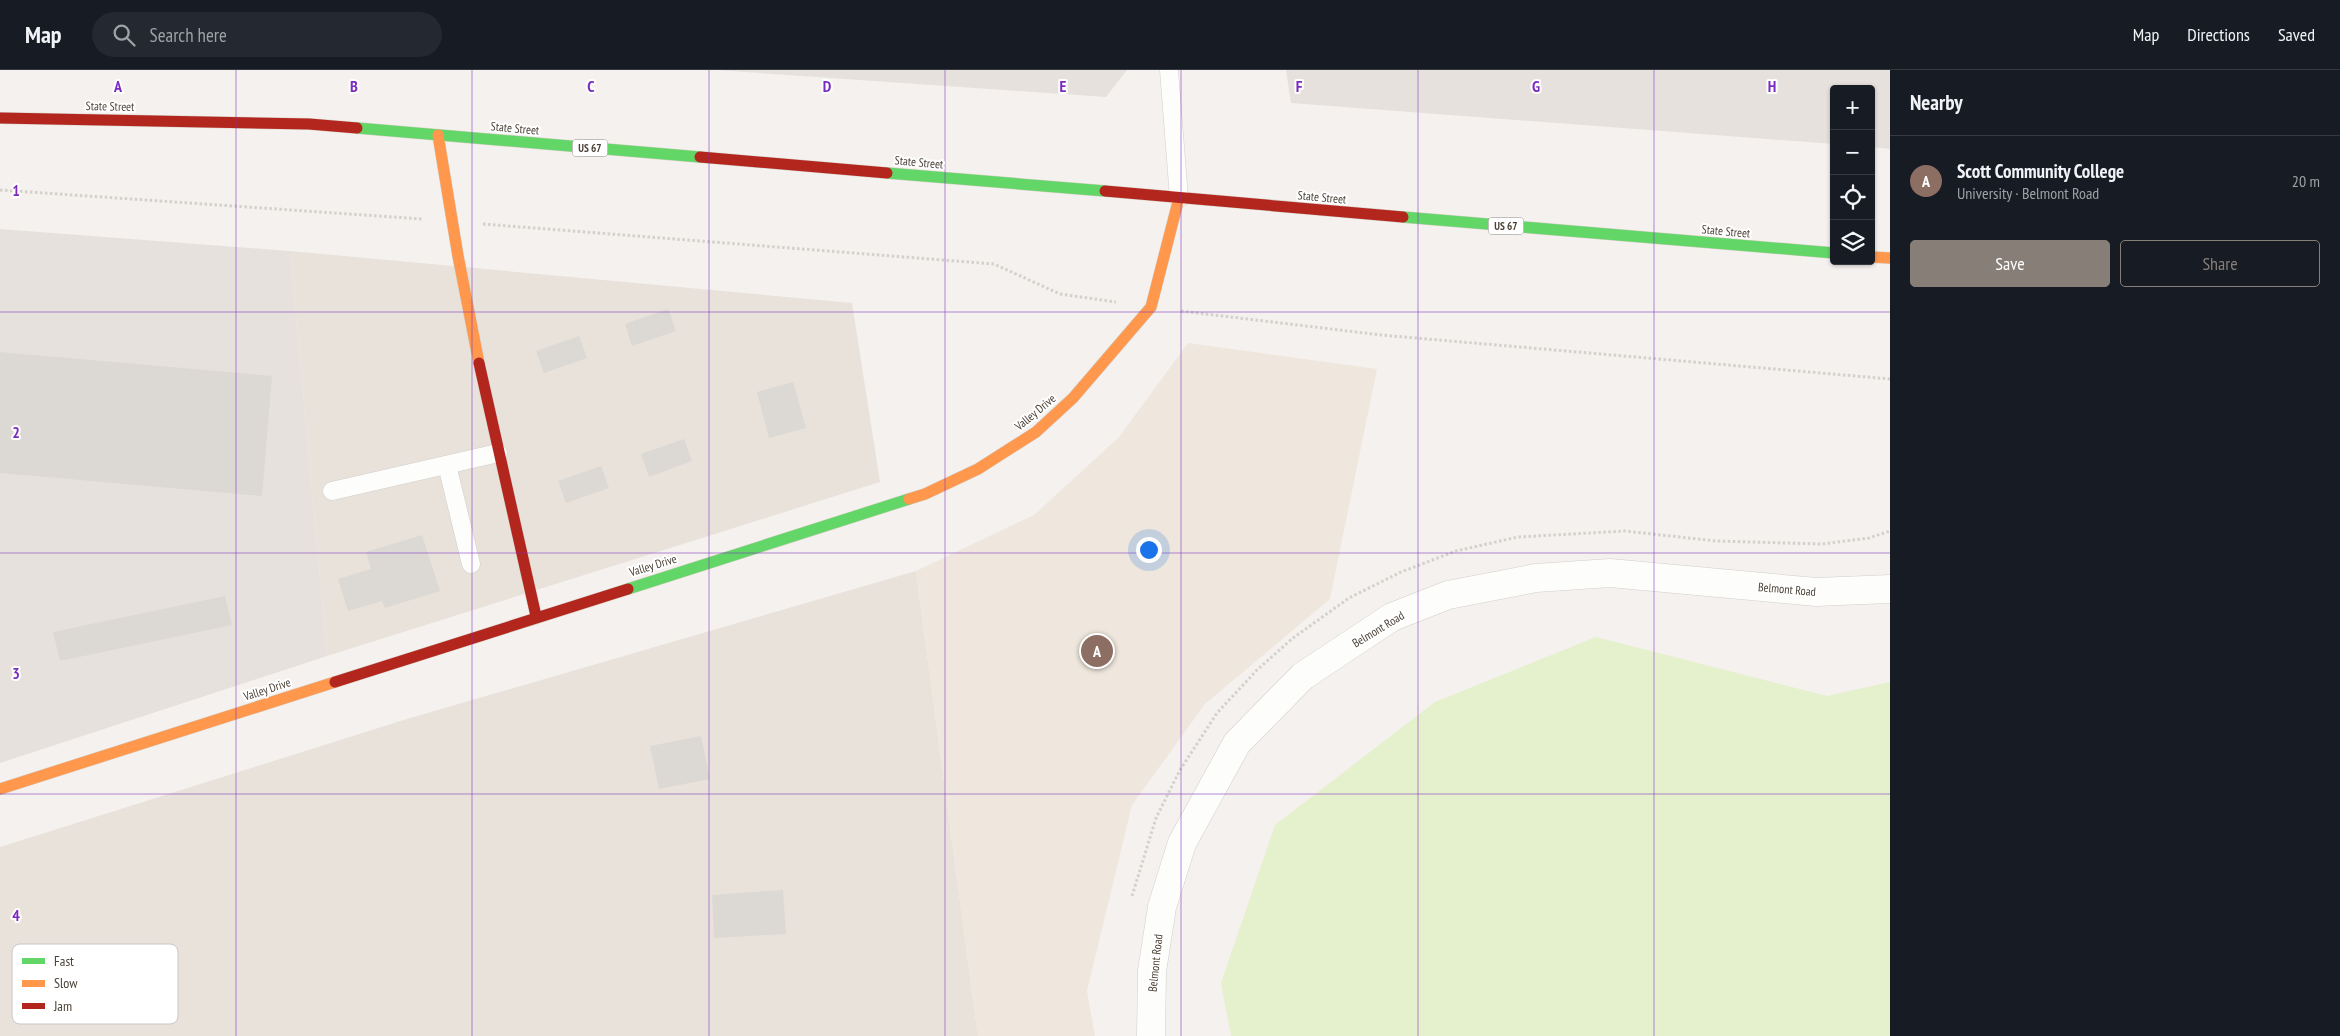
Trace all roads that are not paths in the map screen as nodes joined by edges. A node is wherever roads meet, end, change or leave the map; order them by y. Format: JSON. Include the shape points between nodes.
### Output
{"nodes":[{"id":1,"x":1169,"y":70,"type":"edge"},
{"id":2,"x":0,"y":118,"type":"edge"},
{"id":3,"x":438,"y":135,"type":"junction"},
{"id":4,"x":1179,"y":198,"type":"junction"},
{"id":5,"x":1830,"y":253,"type":"edge"},
{"id":6,"x":1875,"y":256,"type":"edge"},
{"id":7,"x":1890,"y":258,"type":"edge"},
{"id":8,"x":498,"y":453,"type":"junction"},
{"id":9,"x":446,"y":465,"type":"junction"},
{"id":10,"x":332,"y":491,"type":"dead end"},
{"id":11,"x":471,"y":564,"type":"dead end"},
{"id":12,"x":1890,"y":589,"type":"edge"},
{"id":13,"x":536,"y":616,"type":"junction"},
{"id":14,"x":0,"y":789,"type":"edge"},
{"id":15,"x":1151,"y":1036,"type":"edge"}],
"edges":[{"from":1,"to":4,"type":"lane"},
{"from":2,"to":3,"type":"main road","name":"State Street","number":"US 67","via":[[309,124]]},
{"from":3,"to":4,"type":"main road","name":"State Street","number":"US 67"},
{"from":3,"to":8,"type":"main road","via":[[450,222]]},
{"from":4,"to":5,"type":"main road","name":"State Street","number":"US 67"},
{"from":4,"to":13,"type":"main road","name":"Valley Drive","via":[[1150,307],[1073,398],[1036,432],[978,469],[925,494]]},
{"from":6,"to":7,"type":"main road"},
{"from":8,"to":9,"type":"lane"},
{"from":8,"to":13,"type":"main road"},
{"from":9,"to":10,"type":"lane"},
{"from":9,"to":11,"type":"lane"},
{"from":12,"to":15,"type":"street","name":"Belmont Road","via":[[1816,592],[1610,573],[1536,578],[1448,595],[1392,617],[1303,676],[1236,743],[1182,843],[1162,907],[1152,971]]},
{"from":13,"to":14,"type":"main road","name":"Valley Drive"}]}
